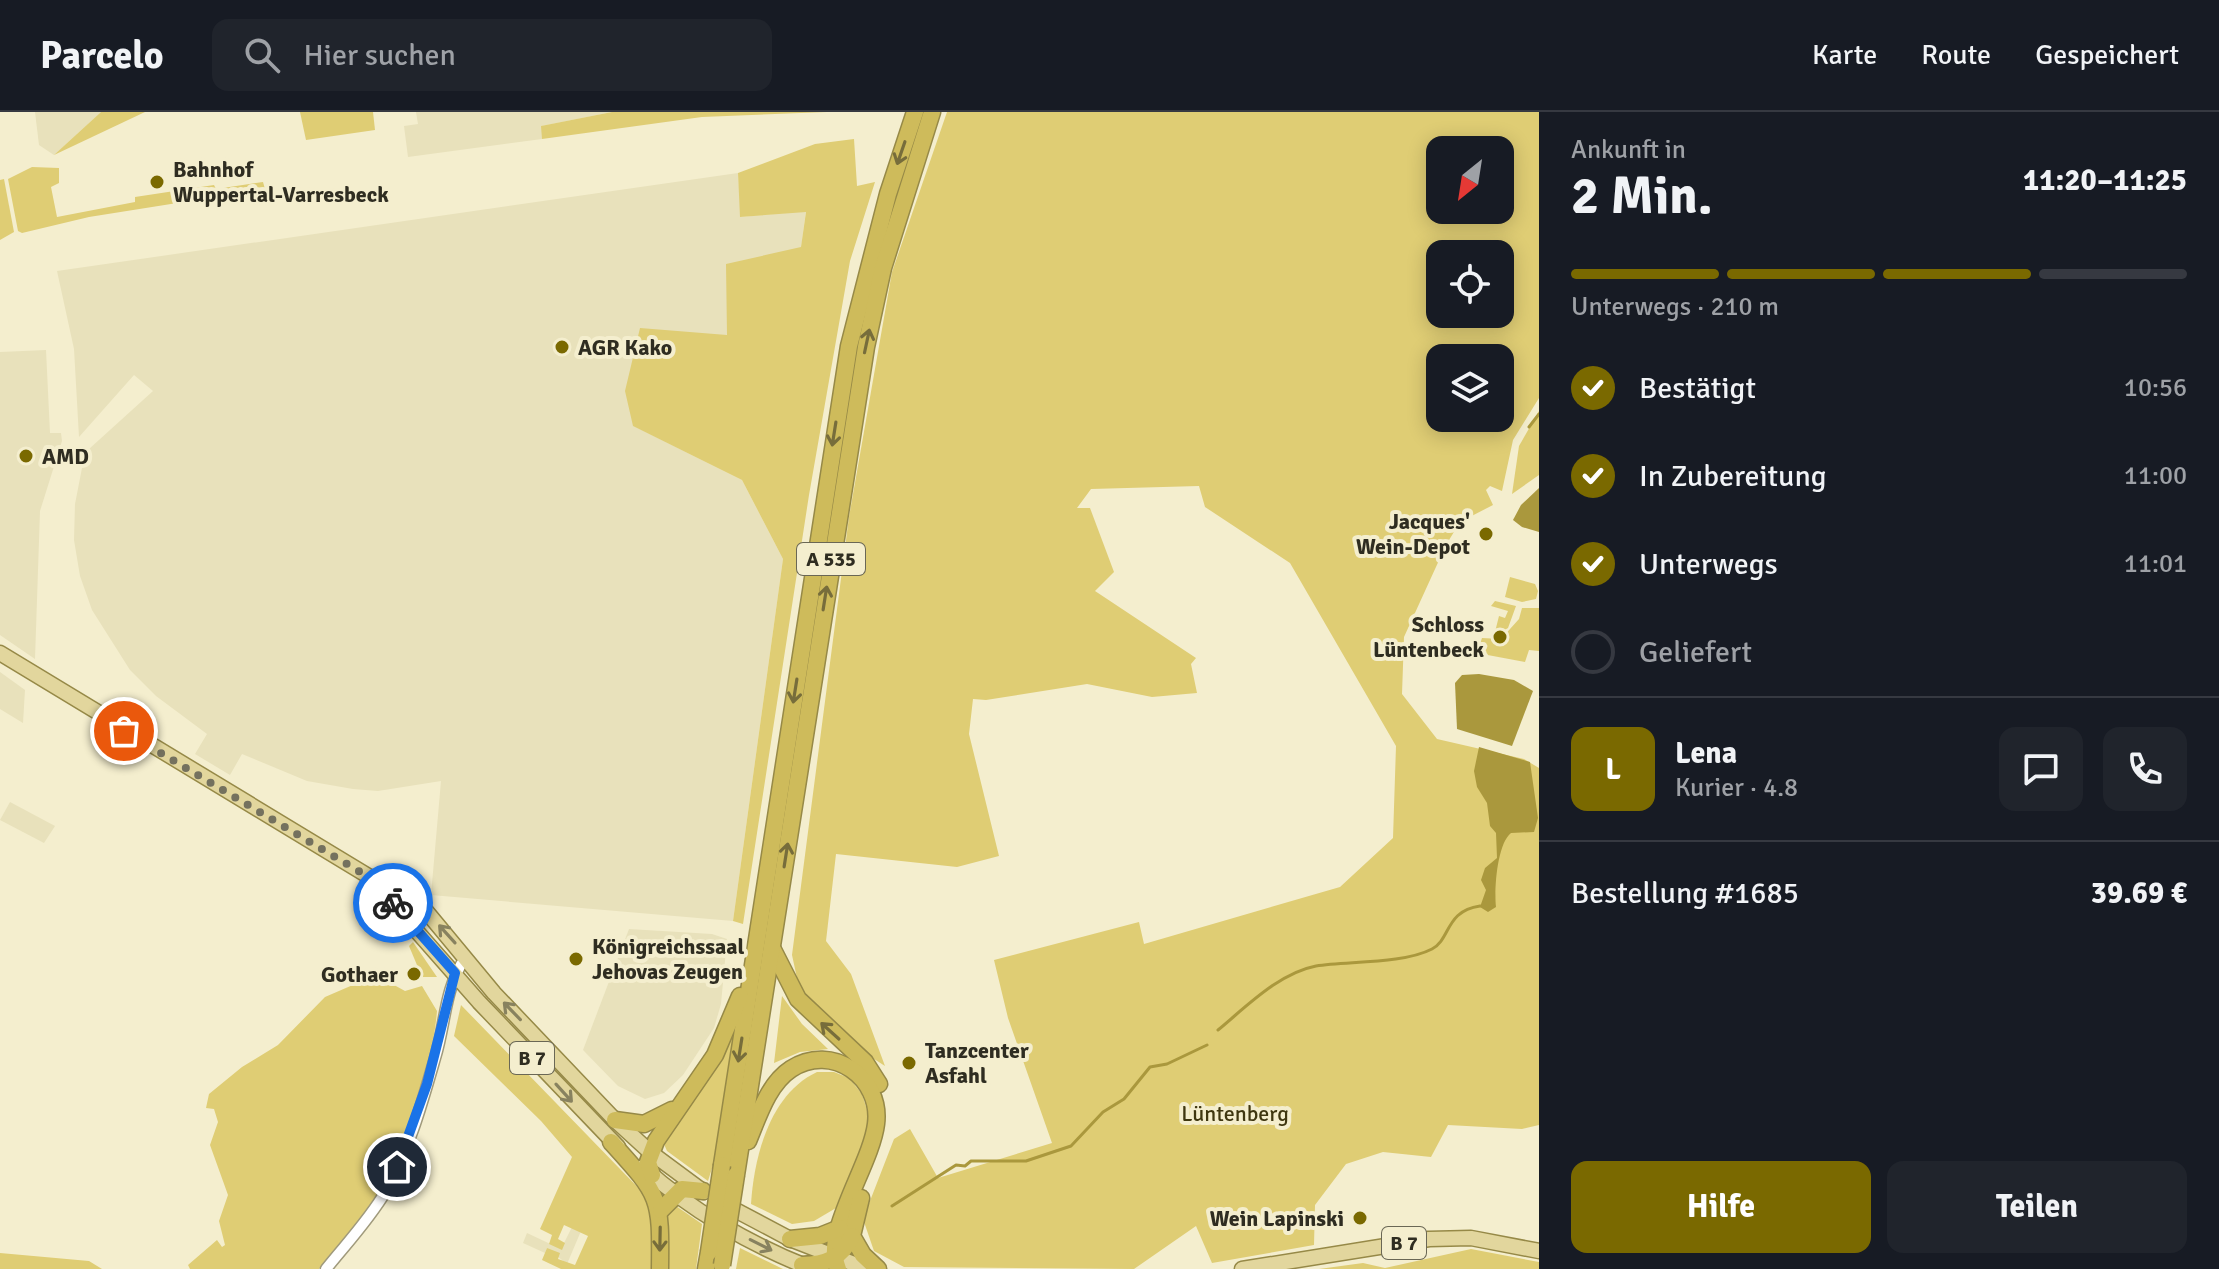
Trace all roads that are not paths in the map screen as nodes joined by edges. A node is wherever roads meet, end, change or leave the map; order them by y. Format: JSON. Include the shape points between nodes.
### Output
{"nodes":[{"id":1,"x":915,"y":112,"type":"edge"},
{"id":2,"x":932,"y":112,"type":"edge"},
{"id":3,"x":0,"y":653,"type":"edge"},
{"id":4,"x":362,"y":873,"type":"junction"},
{"id":5,"x":765,"y":939,"type":"junction"},
{"id":6,"x":465,"y":958,"type":"junction"},
{"id":7,"x":455,"y":973,"type":"junction"},
{"id":8,"x":683,"y":1102,"type":"junction"},
{"id":9,"x":615,"y":1120,"type":"junction"},
{"id":10,"x":611,"y":1142,"type":"junction"},
{"id":11,"x":650,"y":1152,"type":"junction"},
{"id":12,"x":732,"y":1169,"type":"junction"},
{"id":13,"x":652,"y":1175,"type":"junction"},
{"id":14,"x":703,"y":1191,"type":"junction"},
{"id":15,"x":674,"y":1193,"type":"junction"},
{"id":16,"x":661,"y":1210,"type":"junction"},
{"id":17,"x":846,"y":1232,"type":"junction"},
{"id":18,"x":790,"y":1239,"type":"junction"},
{"id":19,"x":1539,"y":1251,"type":"edge"},
{"id":20,"x":836,"y":1263,"type":"edge"},
{"id":21,"x":715,"y":1264,"type":"edge"},
{"id":22,"x":807,"y":1267,"type":"edge"},
{"id":23,"x":326,"y":1269,"type":"edge"},
{"id":24,"x":660,"y":1269,"type":"edge"},
{"id":25,"x":867,"y":1269,"type":"edge"},
{"id":26,"x":878,"y":1269,"type":"edge"},
{"id":27,"x":1242,"y":1269,"type":"edge"}],
"edges":[{"from":1,"to":5,"type":"highway","number":"A 535","one_way":true,"via":[[866,269],[841,392]]},
{"from":5,"to":2,"type":"highway","number":"A 535","one_way":true,"via":[[851,426],[883,268]]},
{"from":3,"to":4,"type":"main road","number":"B 7"},
{"from":6,"to":4,"type":"main road","number":"B 7","one_way":true,"via":[[426,911]]},
{"from":4,"to":7,"type":"main road","number":"B 7"},
{"from":5,"to":8,"type":"highway","via":[[722,1042]]},
{"from":5,"to":12,"type":"highway","number":"A 535"},
{"from":17,"to":5,"type":"highway","one_way":true,"via":[[881,1143],[886,1099],[865,1062],[798,999]]},
{"from":6,"to":7,"type":"street"},
{"from":9,"to":6,"type":"main road","number":"B 7","one_way":true},
{"from":7,"to":10,"type":"main road","number":"B 7","one_way":true},
{"from":7,"to":23,"type":"street","via":[[409,1143],[385,1192],[348,1247]]},
{"from":8,"to":9,"type":"highway","via":[[644,1124]]},
{"from":8,"to":11,"type":"highway"},
{"from":9,"to":11,"type":"main road","number":"B 7"},
{"from":10,"to":13,"type":"main road","number":"B 7"},
{"from":10,"to":16,"type":"highway","via":[[646,1180]]},
{"from":11,"to":13,"type":"highway"},
{"from":11,"to":14,"type":"main road","number":"B 7"},
{"from":12,"to":17,"type":"highway","via":[[781,1077],[808,1061],[840,1062],[853,1069],[875,1098],[877,1122]]},
{"from":12,"to":21,"type":"highway","number":"A 535","bridge":true},
{"from":13,"to":15,"type":"main road","number":"B 7"},
{"from":14,"to":15,"type":"highway"},
{"from":14,"to":18,"type":"main road","number":"B 7"},
{"from":15,"to":16,"type":"highway"},
{"from":15,"to":22,"type":"main road","number":"B 7","one_way":true},
{"from":16,"to":24,"type":"highway","one_way":true},
{"from":17,"to":18,"type":"highway"},
{"from":17,"to":20,"type":"highway","via":[[845,1250]]},
{"from":17,"to":26,"type":"highway"},
{"from":18,"to":20,"type":"main road","number":"B 7"},
{"from":19,"to":27,"type":"main road","number":"B 7","via":[[1471,1238],[1429,1239]]},
{"from":20,"to":22,"type":"highway"},
{"from":20,"to":25,"type":"main road","number":"B 7"}]}
